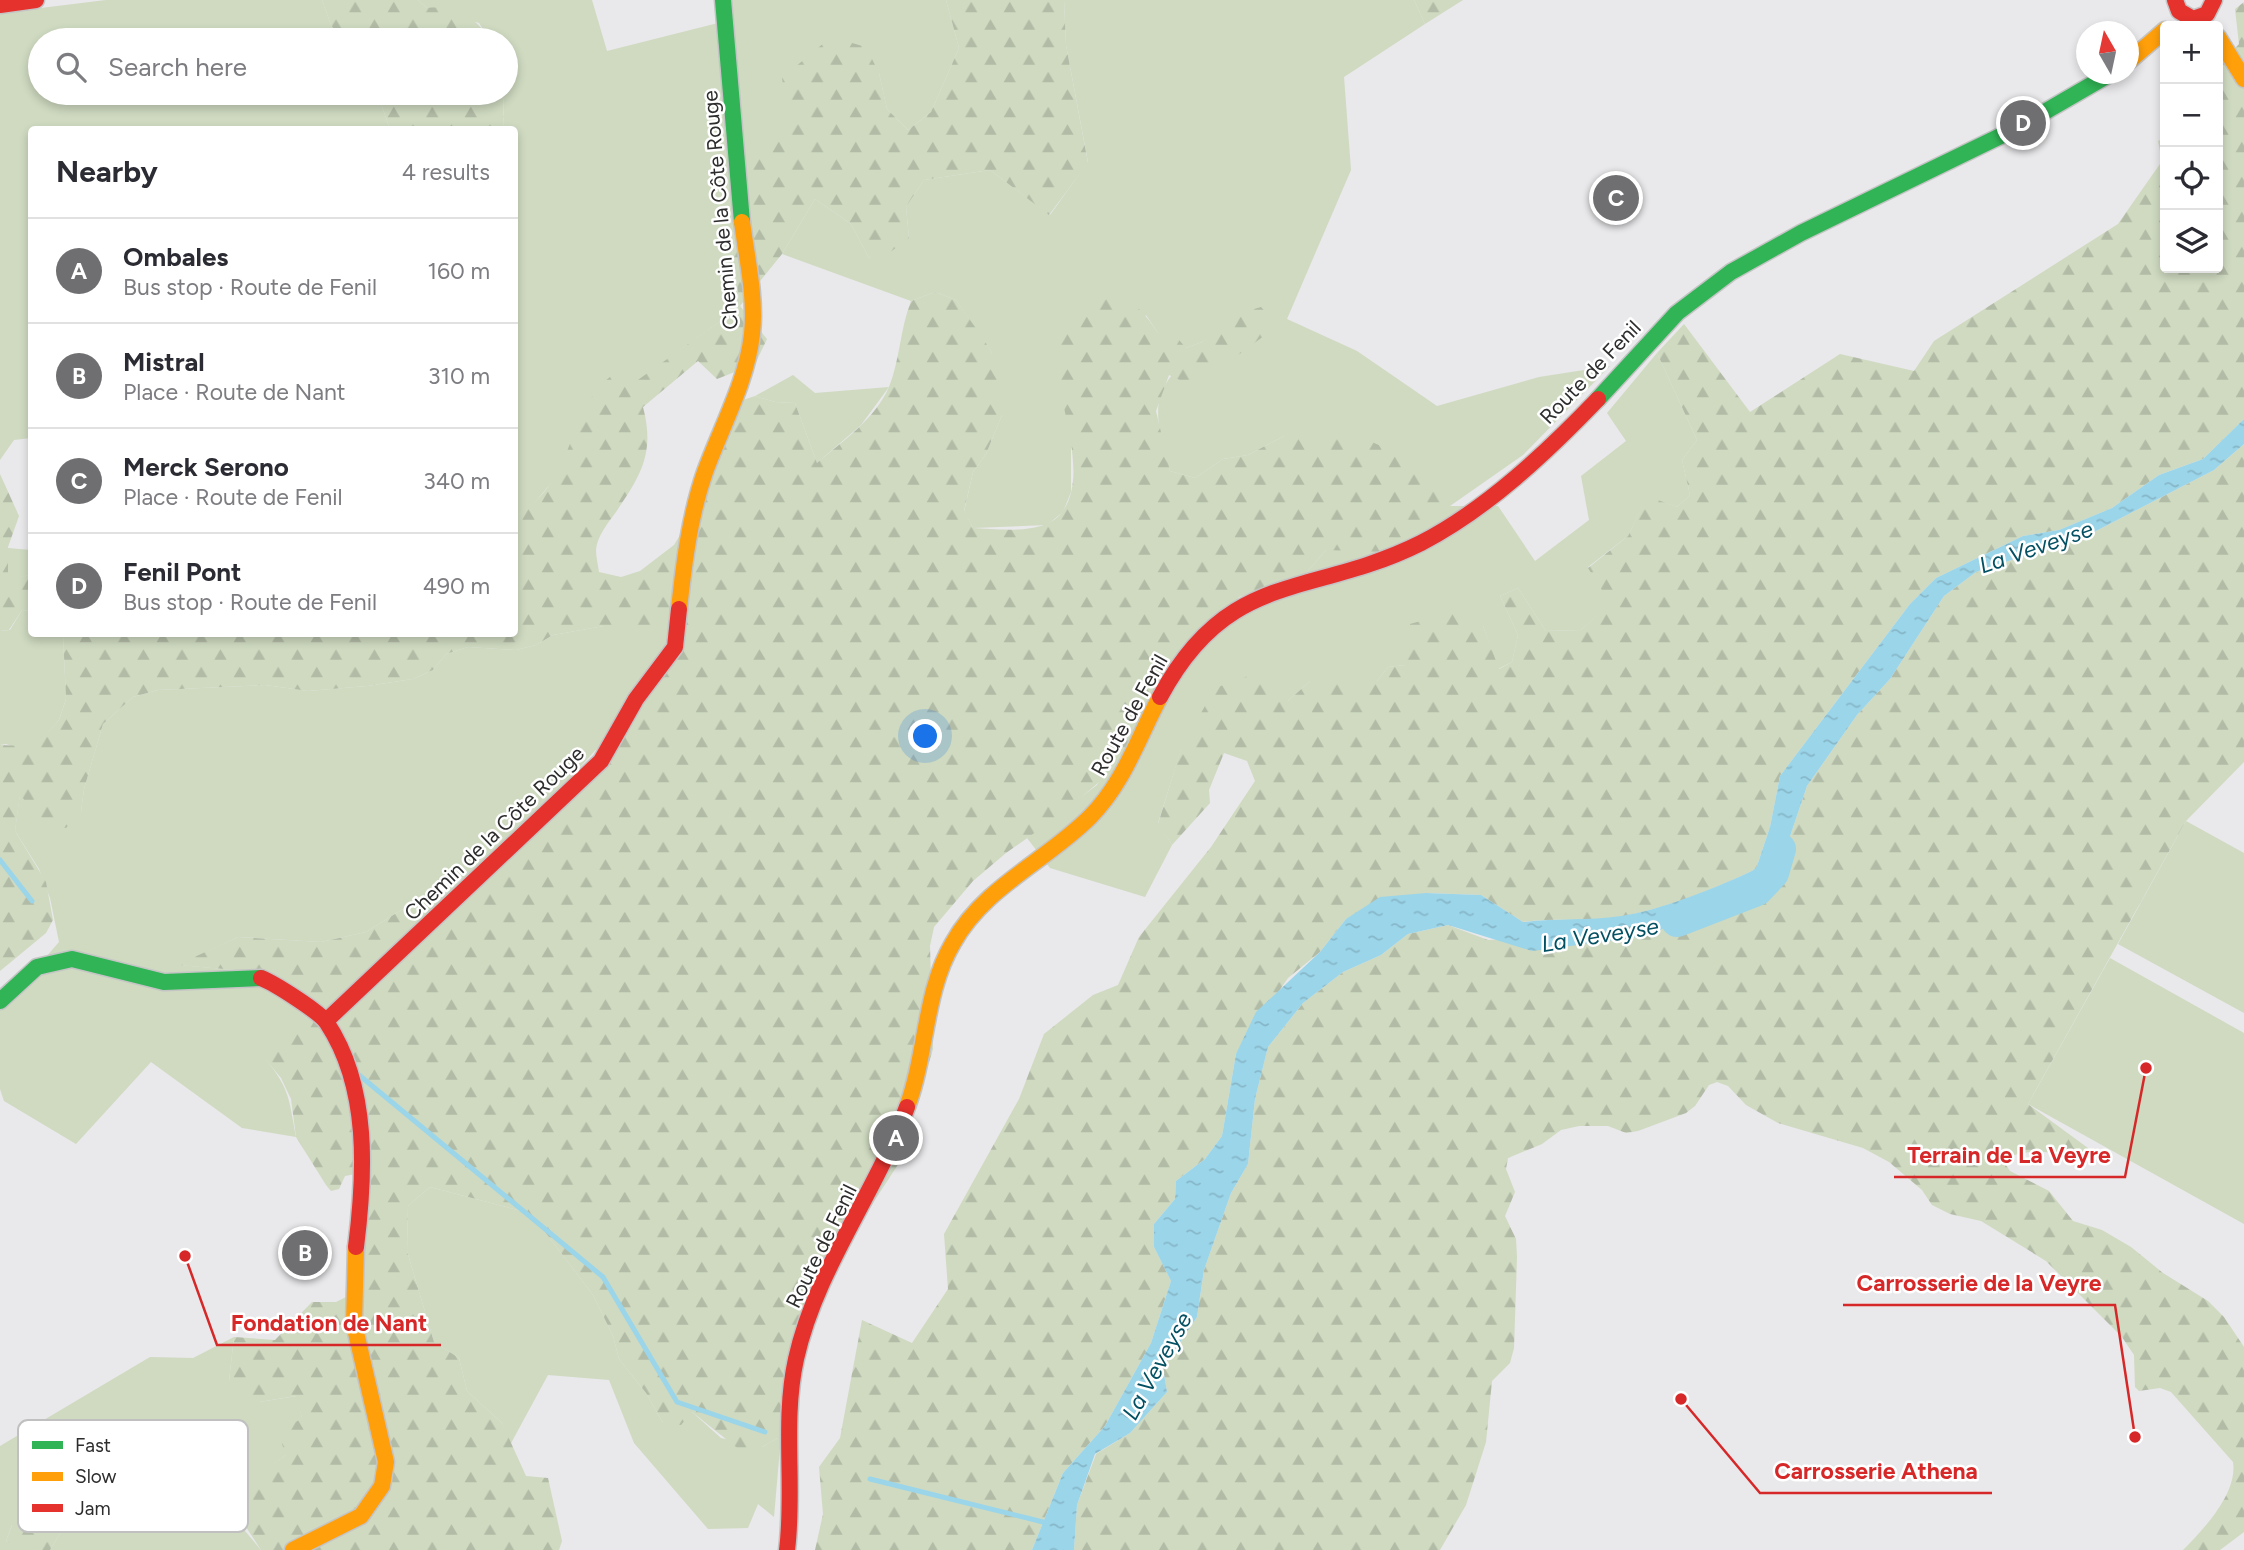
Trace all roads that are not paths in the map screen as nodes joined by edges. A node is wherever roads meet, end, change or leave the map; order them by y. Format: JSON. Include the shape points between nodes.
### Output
{"nodes":[{"id":1,"x":36,"y":0,"type":"edge"},
{"id":2,"x":723,"y":0,"type":"edge"},
{"id":3,"x":2214,"y":0,"type":"edge"},
{"id":4,"x":0,"y":5,"type":"edge"},
{"id":5,"x":2179,"y":7,"type":"edge"},
{"id":6,"x":2208,"y":21,"type":"edge"},
{"id":7,"x":2160,"y":34,"type":"edge"},
{"id":8,"x":2223,"y":47,"type":"edge"},
{"id":9,"x":2139,"y":53,"type":"edge"},
{"id":10,"x":2244,"y":79,"type":"edge"},
{"id":11,"x":2092,"y":84,"type":"edge"},
{"id":12,"x":0,"y":1001,"type":"edge"},
{"id":13,"x":327,"y":1021,"type":"junction"},
{"id":14,"x":293,"y":1550,"type":"edge"},
{"id":15,"x":787,"y":1550,"type":"edge"}],
"edges":[{"from":1,"to":4,"type":"street"},
{"from":2,"to":13,"type":"street","name":"Chemin de la Côte Rouge","via":[[737,180],[753,306],[752,336],[704,475],[684,558],[675,647],[636,699],[601,761]]},
{"from":3,"to":6,"type":"street"},
{"from":5,"to":6,"type":"street","via":[[2193,19]]},
{"from":7,"to":9,"type":"street"},
{"from":8,"to":10,"type":"street"},
{"from":11,"to":15,"type":"street","name":"Route de Fenil","via":[[1716,282],[1673,314],[1578,418],[1500,488],[1448,527],[1414,547],[1369,564],[1263,594],[1234,611],[1191,649],[1106,799],[1080,827],[970,917],[951,944],[931,1007],[918,1078],[898,1133],[810,1314],[796,1356],[790,1397],[792,1479]]},
{"from":12,"to":13,"type":"street","via":[[37,967],[72,959],[164,982],[263,978]]},
{"from":13,"to":14,"type":"street","via":[[349,1071],[362,1150],[364,1180],[352,1301],[358,1348],[385,1449],[385,1474],[377,1497],[361,1516]]}]}
